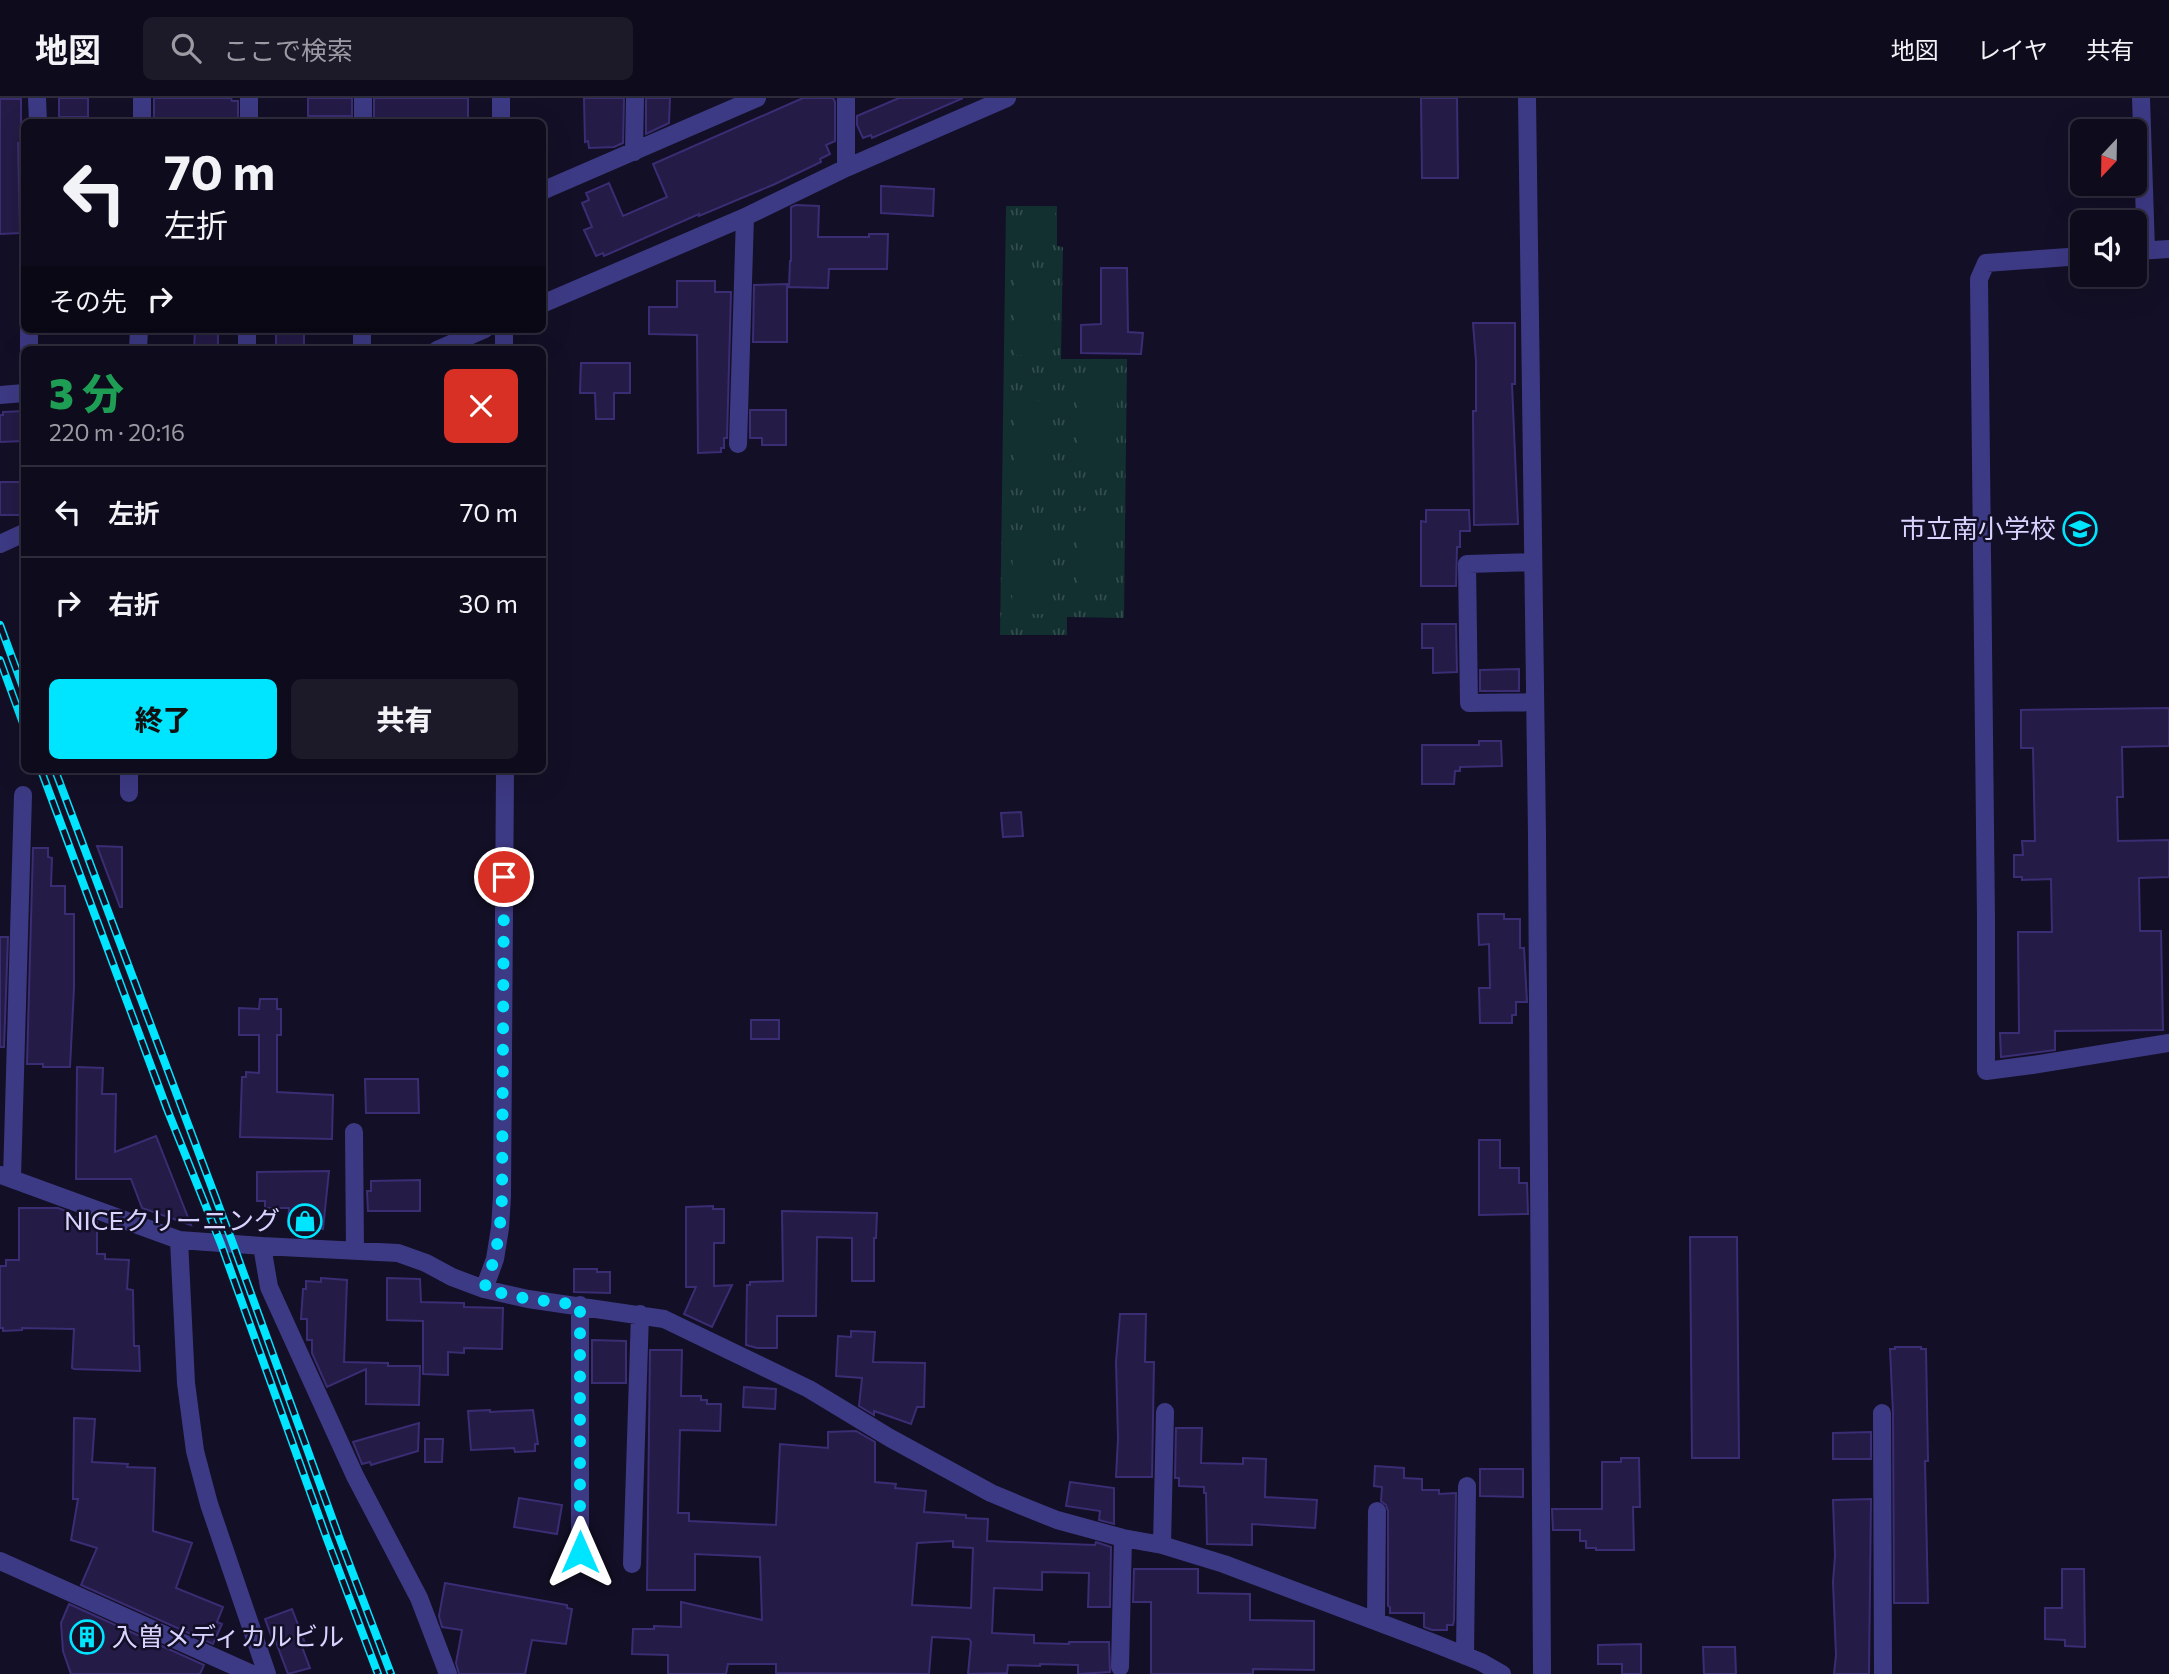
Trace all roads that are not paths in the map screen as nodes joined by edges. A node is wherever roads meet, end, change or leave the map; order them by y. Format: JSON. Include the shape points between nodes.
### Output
{"nodes":[{"id":1,"x":37,"y":98,"type":"edge"},
{"id":2,"x":142,"y":98,"type":"edge"},
{"id":3,"x":249,"y":98,"type":"edge"},
{"id":4,"x":363,"y":98,"type":"edge"},
{"id":5,"x":501,"y":98,"type":"edge"},
{"id":6,"x":635,"y":98,"type":"edge"},
{"id":7,"x":757,"y":98,"type":"edge"},
{"id":8,"x":846,"y":98,"type":"edge"},
{"id":9,"x":1007,"y":98,"type":"edge"},
{"id":10,"x":1527,"y":98,"type":"edge"},
{"id":11,"x":2141,"y":98,"type":"edge"},
{"id":12,"x":740,"y":102,"type":"edge"},
{"id":13,"x":37,"y":119,"type":"edge"},
{"id":14,"x":142,"y":119,"type":"edge"},
{"id":15,"x":249,"y":119,"type":"edge"},
{"id":16,"x":363,"y":119,"type":"edge"},
{"id":17,"x":501,"y":119,"type":"edge"},
{"id":18,"x":634,"y":152,"type":"junction"},
{"id":19,"x":846,"y":168,"type":"junction"},
{"id":20,"x":546,"y":189,"type":"edge"},
{"id":21,"x":2141,"y":210,"type":"edge"},
{"id":22,"x":745,"y":217,"type":"junction"},
{"id":23,"x":2169,"y":249,"type":"edge"},
{"id":24,"x":2147,"y":251,"type":"edge"},
{"id":25,"x":2070,"y":257,"type":"edge"},
{"id":26,"x":546,"y":302,"type":"edge"},
{"id":27,"x":476,"y":333,"type":"edge"},
{"id":28,"x":446,"y":346,"type":"edge"},
{"id":29,"x":21,"y":393,"type":"edge"},
{"id":30,"x":0,"y":395,"type":"edge"},
{"id":31,"x":738,"y":444,"type":"dead end"},
{"id":32,"x":21,"y":534,"type":"edge"},
{"id":33,"x":0,"y":544,"type":"edge"},
{"id":34,"x":1533,"y":562,"type":"junction"},
{"id":35,"x":1535,"y":702,"type":"junction"},
{"id":36,"x":129,"y":773,"type":"edge"},
{"id":37,"x":505,"y":773,"type":"edge"},
{"id":38,"x":129,"y":793,"type":"dead end"},
{"id":39,"x":23,"y":795,"type":"dead end"},
{"id":40,"x":2169,"y":1042,"type":"edge"},
{"id":41,"x":354,"y":1132,"type":"dead end"},
{"id":42,"x":6,"y":1177,"type":"edge"},
{"id":43,"x":179,"y":1240,"type":"junction"},
{"id":44,"x":262,"y":1245,"type":"junction"},
{"id":45,"x":355,"y":1250,"type":"junction"},
{"id":46,"x":484,"y":1289,"type":"junction"},
{"id":47,"x":580,"y":1305,"type":"junction"},
{"id":48,"x":640,"y":1314,"type":"junction"},
{"id":49,"x":1166,"y":1412,"type":"dead end"},
{"id":50,"x":1882,"y":1413,"type":"dead end"},
{"id":51,"x":1467,"y":1486,"type":"dead end"},
{"id":52,"x":1377,"y":1511,"type":"dead end"},
{"id":53,"x":1123,"y":1538,"type":"junction"},
{"id":54,"x":1162,"y":1545,"type":"junction"},
{"id":55,"x":580,"y":1552,"type":"dead end"},
{"id":56,"x":0,"y":1561,"type":"edge"},
{"id":57,"x":632,"y":1564,"type":"dead end"},
{"id":58,"x":1376,"y":1621,"type":"junction"},
{"id":59,"x":1465,"y":1656,"type":"junction"},
{"id":60,"x":1120,"y":1667,"type":"dead end"},
{"id":61,"x":252,"y":1674,"type":"edge"},
{"id":62,"x":267,"y":1674,"type":"edge"},
{"id":63,"x":448,"y":1674,"type":"edge"},
{"id":64,"x":1502,"y":1674,"type":"edge"},
{"id":65,"x":1542,"y":1674,"type":"edge"},
{"id":66,"x":1883,"y":1674,"type":"edge"}],
"edges":[{"from":1,"to":13,"type":"street"},
{"from":2,"to":14,"type":"street"},
{"from":3,"to":15,"type":"street"},
{"from":4,"to":16,"type":"street"},
{"from":5,"to":17,"type":"street"},
{"from":6,"to":18,"type":"street"},
{"from":7,"to":12,"type":"street"},
{"from":8,"to":19,"type":"street"},
{"from":9,"to":19,"type":"street"},
{"from":10,"to":34,"type":"street"},
{"from":11,"to":21,"type":"street"},
{"from":12,"to":18,"type":"street"},
{"from":18,"to":20,"type":"street"},
{"from":19,"to":22,"type":"street"},
{"from":22,"to":26,"type":"street"},
{"from":22,"to":31,"type":"street"},
{"from":23,"to":24,"type":"street"},
{"from":25,"to":40,"type":"street","via":[[1986,263],[1979,279],[1986,1071]]},
{"from":27,"to":28,"type":"street"},
{"from":29,"to":30,"type":"street"},
{"from":32,"to":33,"type":"street"},
{"from":34,"to":35,"type":"street"},
{"from":34,"to":35,"type":"street","via":[[1467,564],[1469,703]]},
{"from":35,"to":65,"type":"street"},
{"from":36,"to":38,"type":"street"},
{"from":37,"to":46,"type":"street","via":[[502,1197],[495,1259]]},
{"from":39,"to":42,"type":"street"},
{"from":41,"to":45,"type":"street"},
{"from":42,"to":43,"type":"street"},
{"from":43,"to":44,"type":"street"},
{"from":43,"to":62,"type":"street","via":[[186,1384],[195,1451]]},
{"from":44,"to":45,"type":"street"},
{"from":44,"to":63,"type":"street","via":[[269,1287],[355,1476],[419,1598]]},
{"from":45,"to":46,"type":"street","via":[[398,1253]]},
{"from":46,"to":47,"type":"street"},
{"from":47,"to":48,"type":"street"},
{"from":47,"to":55,"type":"street"},
{"from":48,"to":53,"type":"street","via":[[664,1318],[809,1389],[991,1493],[1056,1520]]},
{"from":48,"to":57,"type":"street"},
{"from":49,"to":54,"type":"street"},
{"from":50,"to":66,"type":"street"},
{"from":51,"to":59,"type":"street"},
{"from":52,"to":58,"type":"street"},
{"from":53,"to":54,"type":"street"},
{"from":53,"to":60,"type":"street"},
{"from":54,"to":58,"type":"street","via":[[1224,1563]]},
{"from":56,"to":61,"type":"street"},
{"from":58,"to":59,"type":"street"},
{"from":59,"to":64,"type":"street"}]}
